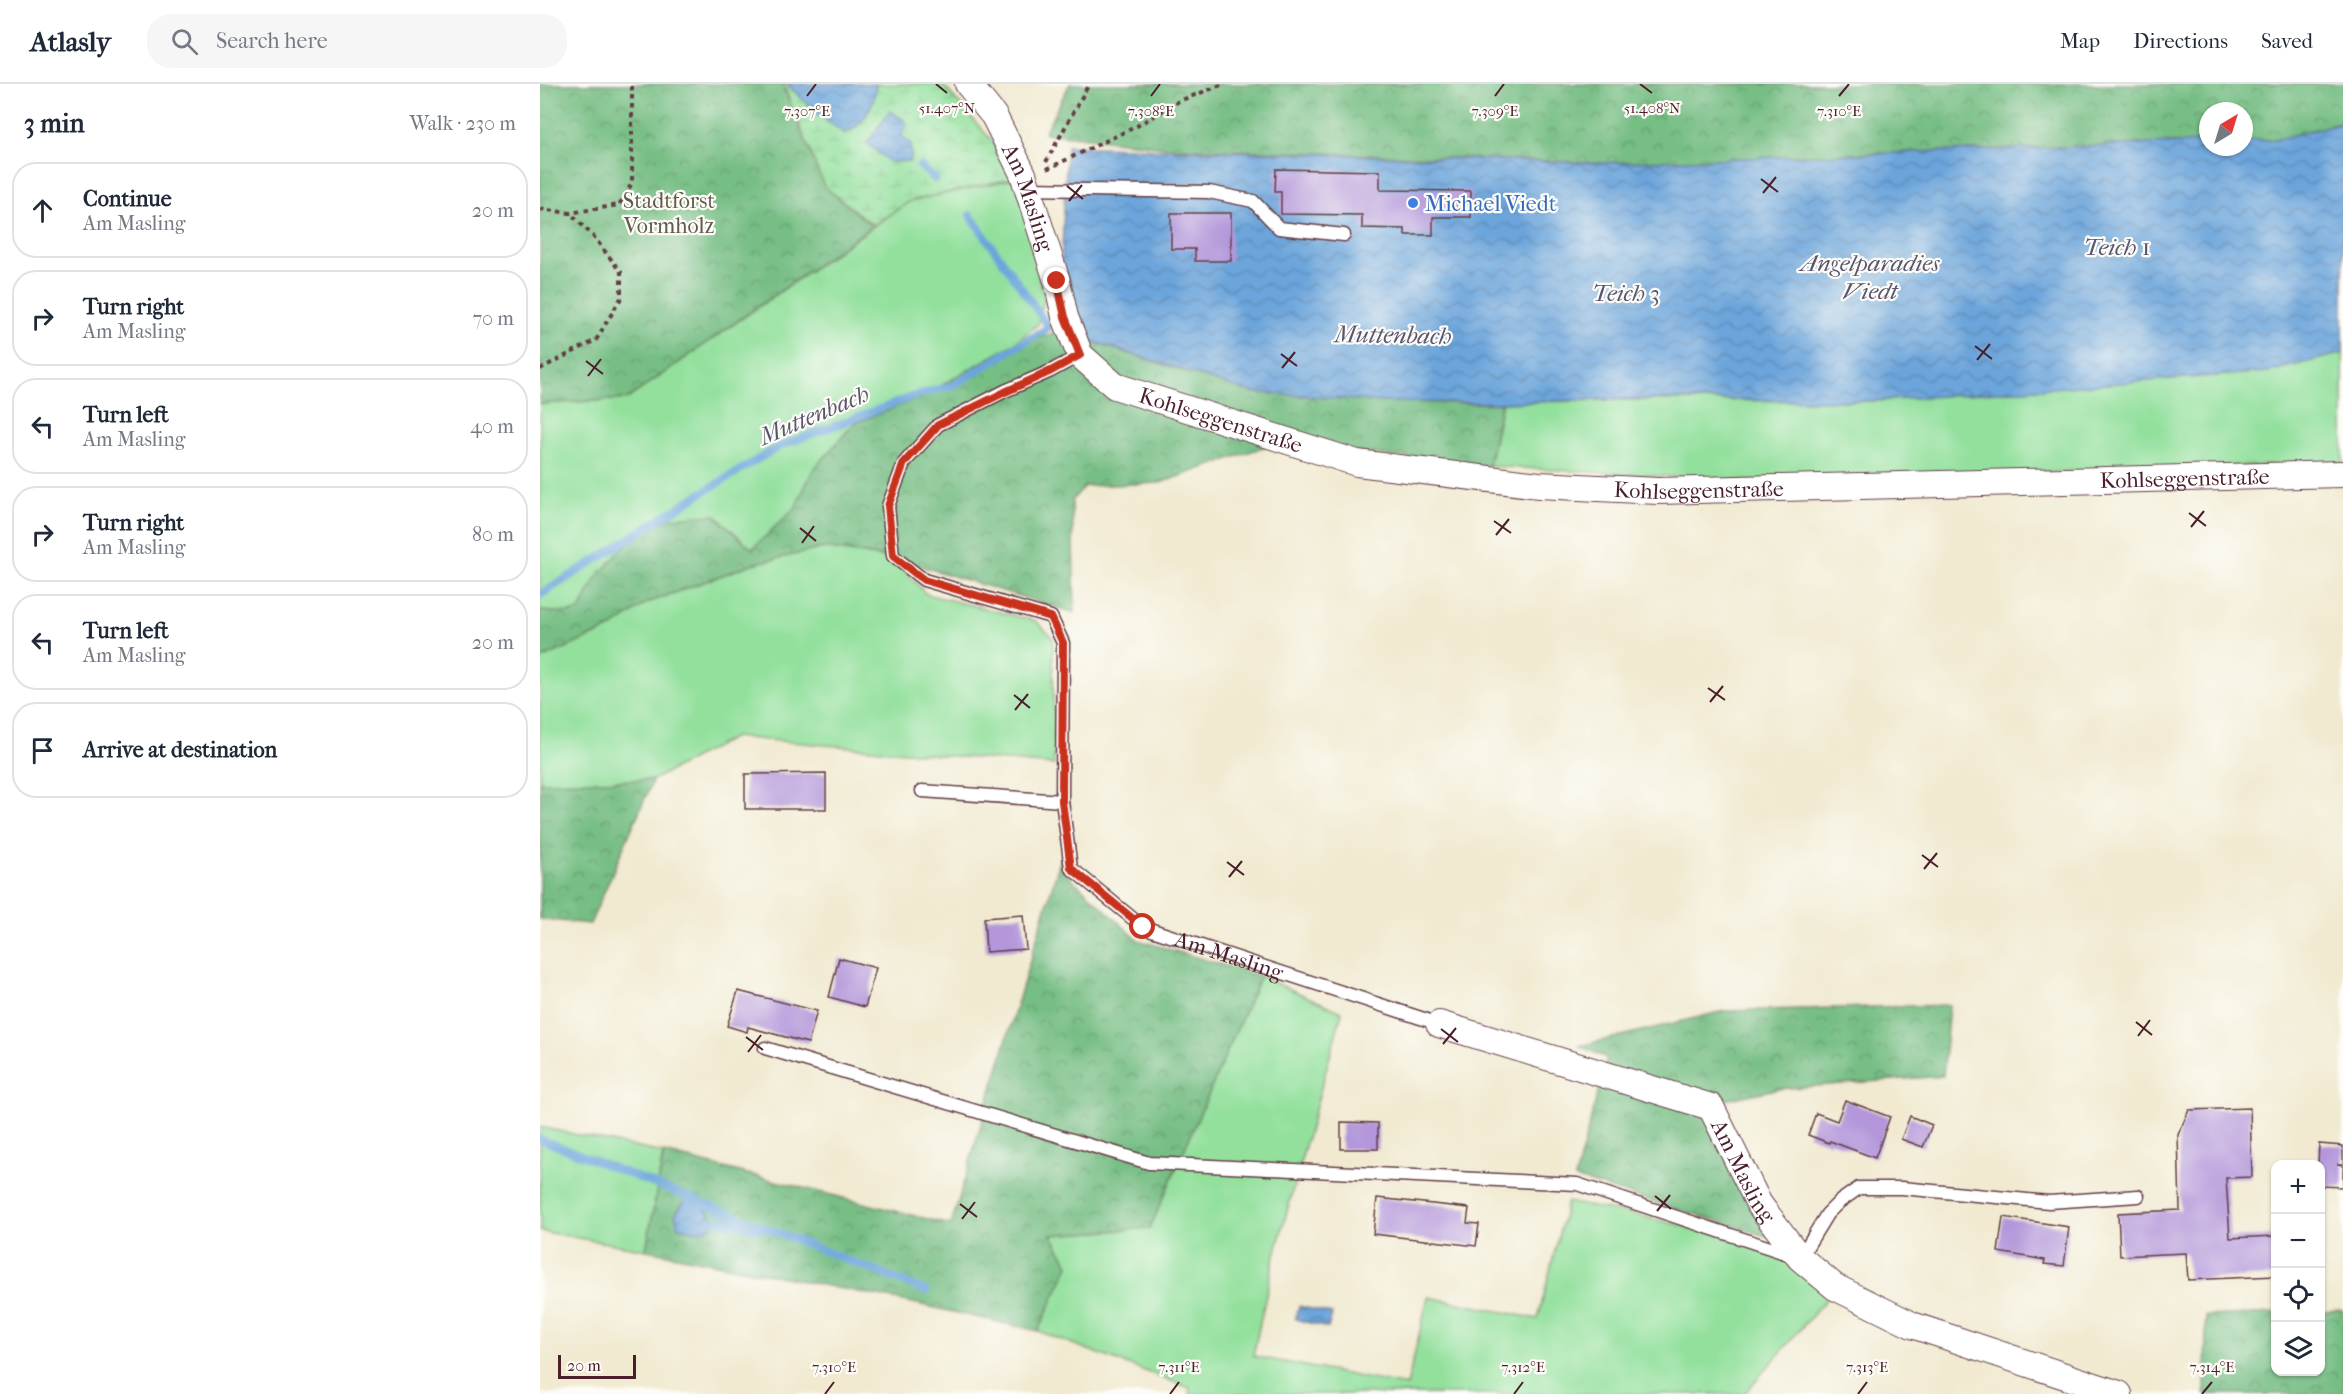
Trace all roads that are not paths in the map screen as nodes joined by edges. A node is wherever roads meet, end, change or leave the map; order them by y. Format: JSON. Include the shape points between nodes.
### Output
{"nodes":[{"id":1,"x":968,"y":84,"type":"edge"},
{"id":2,"x":1027,"y":189,"type":"junction"},
{"id":3,"x":1344,"y":235,"type":"dead end"},
{"id":4,"x":1080,"y":355,"type":"junction"},
{"id":5,"x":2343,"y":474,"type":"edge"},
{"id":6,"x":922,"y":791,"type":"dead end"},
{"id":7,"x":1062,"y":801,"type":"junction"},
{"id":8,"x":1439,"y":1024,"type":"joint"},
{"id":9,"x":765,"y":1048,"type":"dead end"},
{"id":10,"x":2138,"y":1196,"type":"dead end"},
{"id":11,"x":1800,"y":1258,"type":"junction"},
{"id":12,"x":2119,"y":1394,"type":"edge"}],
"edges":[{"from":1,"to":2,"type":"street","name":"Am Masling","via":[[994,116]]},
{"from":2,"to":3,"type":"lane","via":[[1209,192],[1253,201],[1279,228]]},
{"from":2,"to":4,"type":"street","name":"Am Masling"},
{"from":4,"to":5,"type":"street","name":"Kohlseggenstraße","via":[[1114,386],[1357,463],[1539,485],[1658,491]]},
{"from":4,"to":7,"type":"lane","name":"Am Masling","via":[[938,425],[904,463],[888,506],[893,556],[924,580],[1051,617],[1063,643]]},
{"from":6,"to":7,"type":"lane"},
{"from":7,"to":8,"type":"lane","name":"Am Masling","via":[[1071,868],[1143,927]]},
{"from":8,"to":11,"type":"street","name":"Am Masling","via":[[1711,1107],[1759,1204]]},
{"from":9,"to":11,"type":"lane","via":[[1149,1163],[1577,1184]]},
{"from":10,"to":11,"type":"lane","via":[[2049,1202],[1902,1188],[1859,1188],[1827,1214]]},
{"from":11,"to":12,"type":"street","name":"Am Masling","via":[[1835,1287],[1912,1325]]}]}
